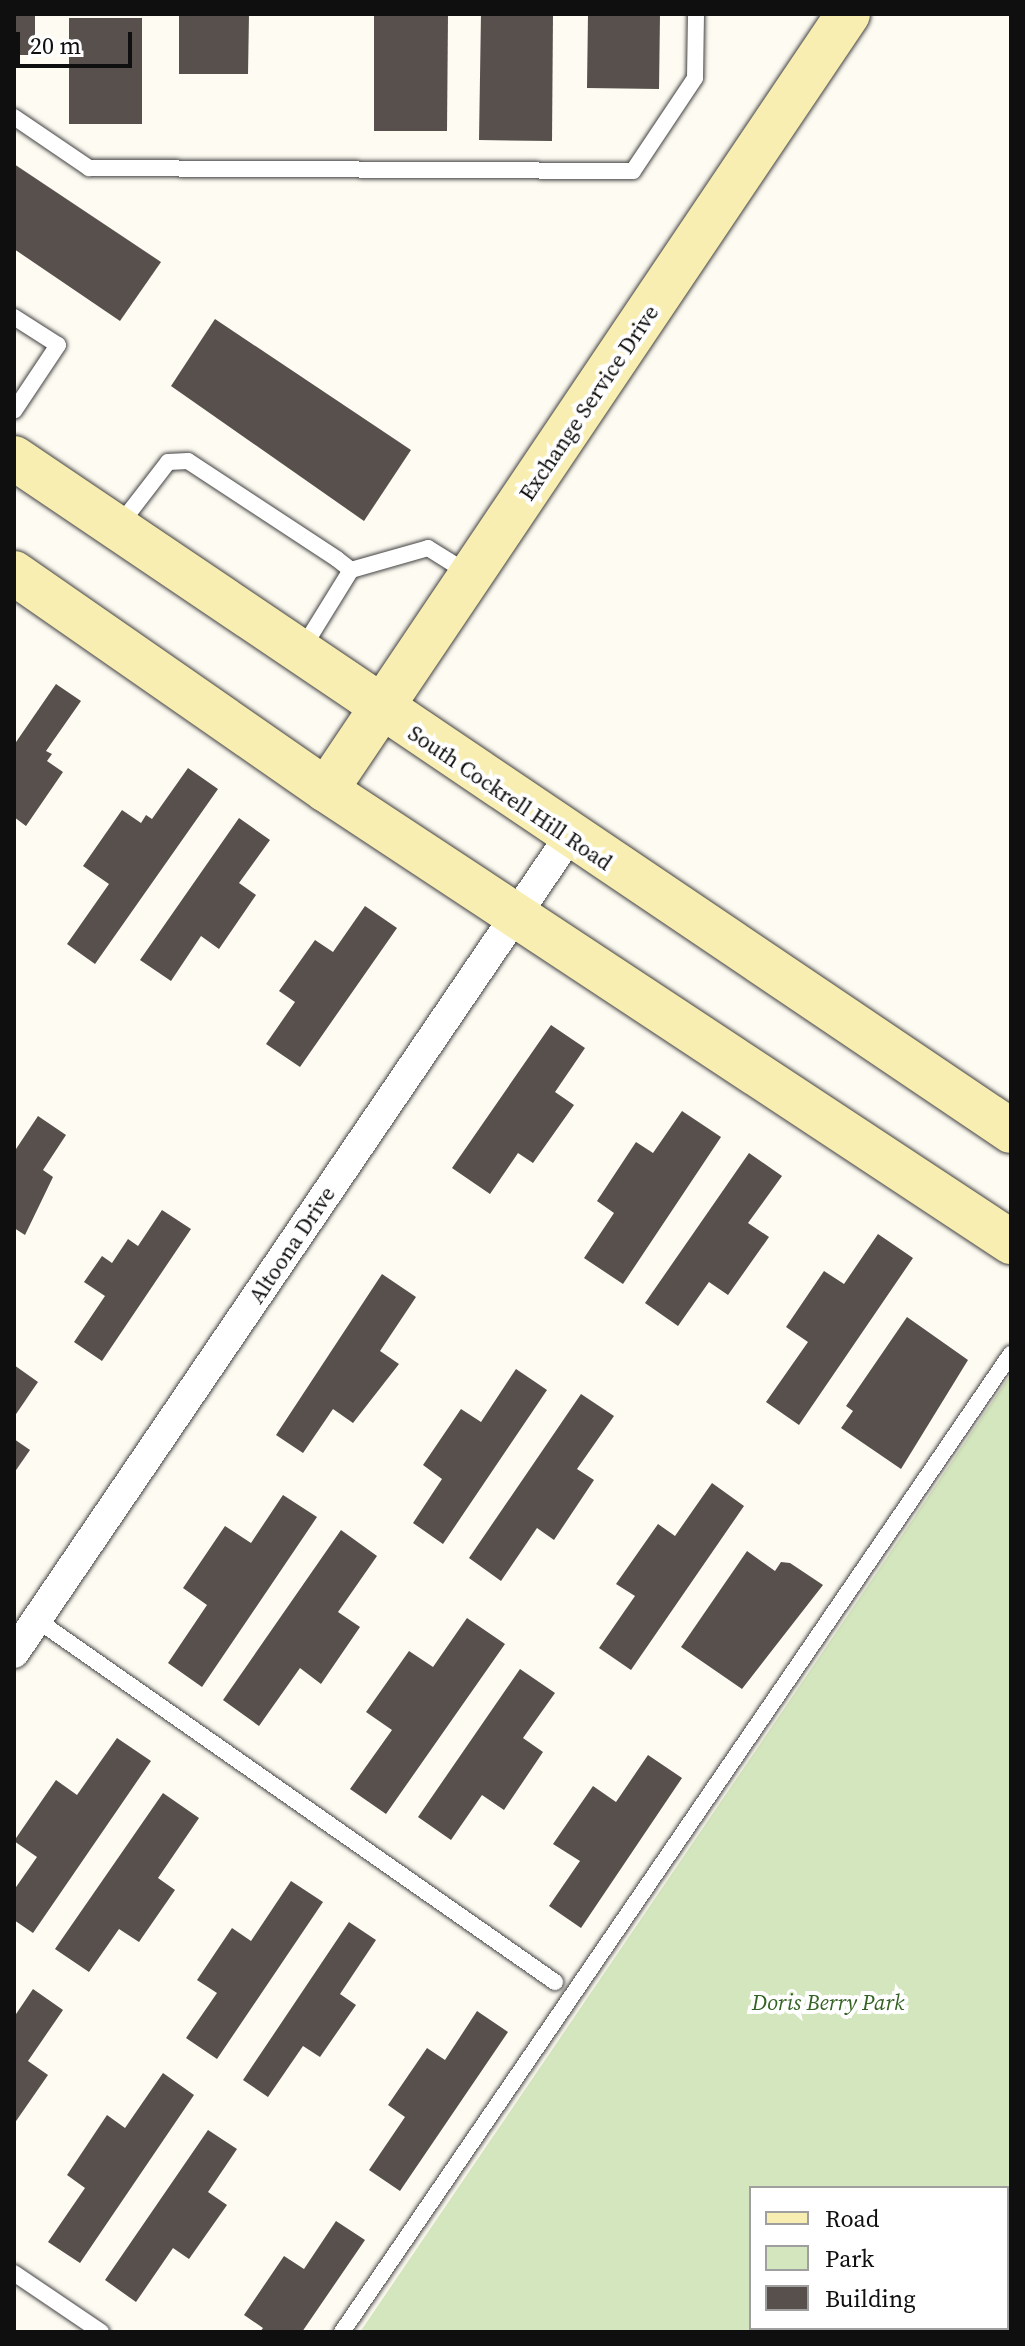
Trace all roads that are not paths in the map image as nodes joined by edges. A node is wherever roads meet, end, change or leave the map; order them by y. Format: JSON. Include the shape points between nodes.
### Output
{"nodes":[{"id":1,"x":696,"y":14,"type":"edge"},
{"id":2,"x":848,"y":14,"type":"edge"},
{"id":3,"x":14,"y":117,"type":"edge"},
{"id":4,"x":14,"y":317,"type":"edge"},
{"id":5,"x":14,"y":411,"type":"edge"},
{"id":6,"x":14,"y":458,"type":"edge"},
{"id":7,"x":117,"y":529,"type":"junction"},
{"id":8,"x":351,"y":570,"type":"junction"},
{"id":9,"x":14,"y":573,"type":"edge"},
{"id":10,"x":473,"y":576,"type":"junction"},
{"id":11,"x":298,"y":656,"type":"junction"},
{"id":12,"x":383,"y":711,"type":"junction"},
{"id":13,"x":326,"y":790,"type":"junction"},
{"id":14,"x":569,"y":837,"type":"junction"},
{"id":15,"x":516,"y":915,"type":"junction"},
{"id":16,"x":1011,"y":1131,"type":"edge"},
{"id":17,"x":1011,"y":1242,"type":"edge"},
{"id":18,"x":1011,"y":1354,"type":"edge"},
{"id":19,"x":37,"y":1620,"type":"junction"},
{"id":20,"x":14,"y":1653,"type":"edge"},
{"id":21,"x":555,"y":1982,"type":"dead end"},
{"id":22,"x":14,"y":2273,"type":"edge"},
{"id":23,"x":101,"y":2332,"type":"edge"},
{"id":24,"x":342,"y":2332,"type":"edge"}],
"edges":[{"from":1,"to":3,"type":"lane","via":[[695,78],[633,171],[89,168]]},
{"from":2,"to":10,"type":"main road","name":"Exchange Service Drive"},
{"from":4,"to":5,"type":"lane","via":[[58,345]]},
{"from":6,"to":7,"type":"main road","name":"South Cockrell Hill Road"},
{"from":7,"to":8,"type":"lane","via":[[168,462],[188,461]]},
{"from":7,"to":11,"type":"main road","name":"South Cockrell Hill Road"},
{"from":8,"to":10,"type":"lane","via":[[428,548]]},
{"from":8,"to":11,"type":"lane"},
{"from":9,"to":13,"type":"main road"},
{"from":10,"to":12,"type":"main road","name":"Exchange Service Drive"},
{"from":11,"to":12,"type":"main road","name":"South Cockrell Hill Road"},
{"from":12,"to":13,"type":"main road","name":"Exchange Service Drive"},
{"from":12,"to":14,"type":"main road","name":"South Cockrell Hill Road"},
{"from":13,"to":15,"type":"main road"},
{"from":14,"to":15,"type":"street","name":"Altoona Drive"},
{"from":14,"to":16,"type":"main road","name":"South Cockrell Hill Road"},
{"from":15,"to":17,"type":"main road"},
{"from":15,"to":19,"type":"street","name":"Altoona Drive"},
{"from":18,"to":24,"type":"lane"},
{"from":19,"to":20,"type":"street","name":"Altoona Drive"},
{"from":19,"to":21,"type":"lane"},
{"from":22,"to":23,"type":"lane"}]}
